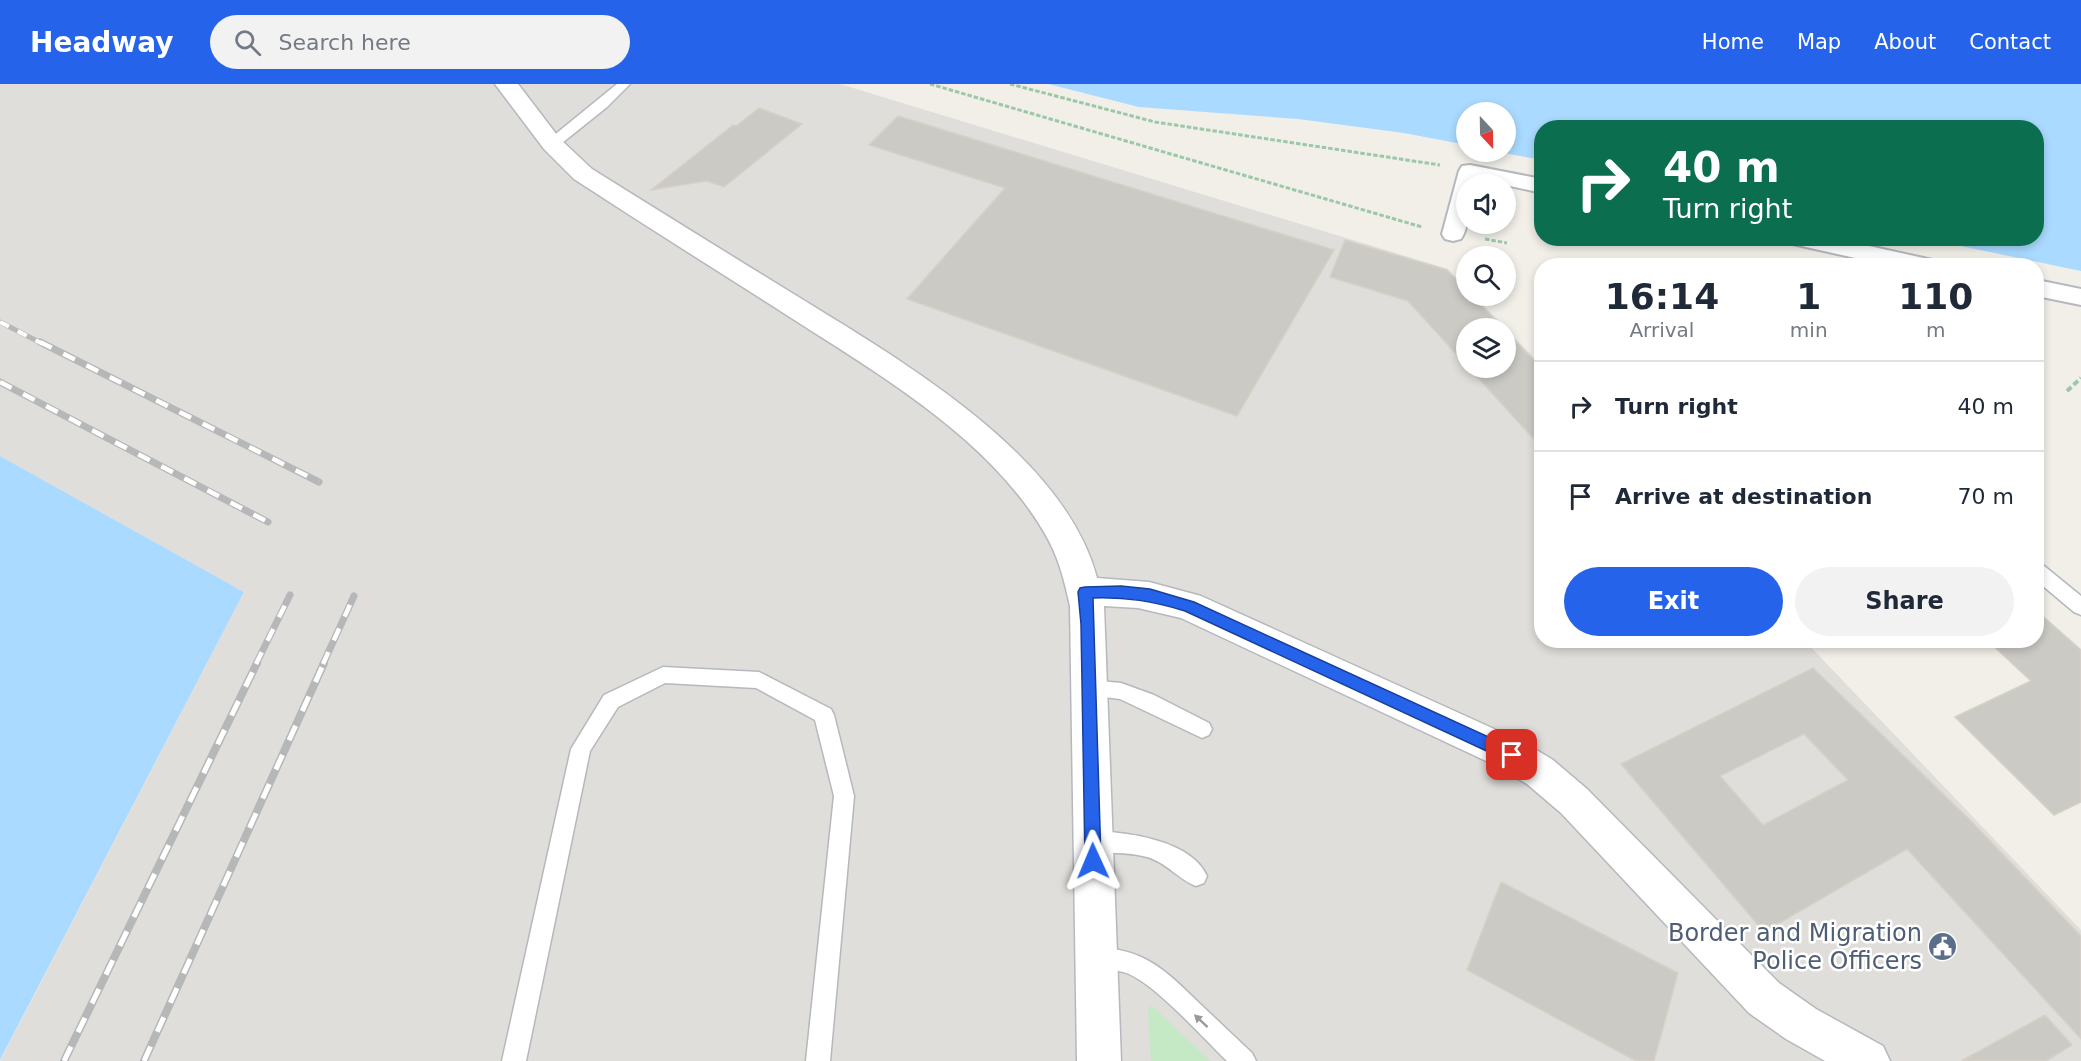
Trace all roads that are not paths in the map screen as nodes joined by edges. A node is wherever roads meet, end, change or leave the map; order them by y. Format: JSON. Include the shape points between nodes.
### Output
{"nodes":[{"id":1,"x":506,"y":84,"type":"edge"},
{"id":2,"x":624,"y":84,"type":"edge"},
{"id":3,"x":552,"y":144,"type":"junction"},
{"id":4,"x":1534,"y":184,"type":"edge"},
{"id":5,"x":1454,"y":234,"type":"dead end"},
{"id":6,"x":1834,"y":246,"type":"edge"},
{"id":7,"x":1891,"y":258,"type":"edge"},
{"id":8,"x":2044,"y":289,"type":"edge"},
{"id":9,"x":2081,"y":297,"type":"edge"},
{"id":10,"x":2044,"y":576,"type":"edge"},
{"id":11,"x":1085,"y":592,"type":"junction"},
{"id":12,"x":2081,"y":607,"type":"edge"},
{"id":13,"x":1088,"y":688,"type":"junction"},
{"id":14,"x":1202,"y":729,"type":"dead end"},
{"id":15,"x":1093,"y":841,"type":"junction"},
{"id":16,"x":1196,"y":876,"type":"dead end"},
{"id":17,"x":1095,"y":959,"type":"junction"},
{"id":18,"x":514,"y":1061,"type":"edge"},
{"id":19,"x":818,"y":1061,"type":"edge"},
{"id":20,"x":1099,"y":1061,"type":"edge"},
{"id":21,"x":1244,"y":1061,"type":"edge"},
{"id":22,"x":1868,"y":1061,"type":"edge"}],
"edges":[{"from":1,"to":3,"type":"street"},
{"from":2,"to":3,"type":"lane"},
{"from":3,"to":11,"type":"street","via":[[583,174],[937,401],[996,453],[1047,510],[1071,552]]},
{"from":4,"to":5,"type":"street","via":[[1470,171]]},
{"from":6,"to":7,"type":"street"},
{"from":8,"to":9,"type":"street"},
{"from":10,"to":12,"type":"lane"},
{"from":11,"to":13,"type":"street"},
{"from":11,"to":22,"type":"street","via":[[1150,594],[1189,606],[1512,755],[1540,772],[1574,801],[1764,998],[1801,1024]]},
{"from":13,"to":14,"type":"lane","via":[[1130,694]]},
{"from":13,"to":15,"type":"street"},
{"from":15,"to":16,"type":"lane","via":[[1128,842],[1160,849]]},
{"from":15,"to":17,"type":"street"},
{"from":17,"to":20,"type":"street"},
{"from":21,"to":17,"type":"lane","one_way":true,"via":[[1154,976],[1116,959]]},
{"from":18,"to":19,"type":"lane","via":[[581,749],[611,700],[663,675],[759,680],[824,715],[844,796]]}]}
